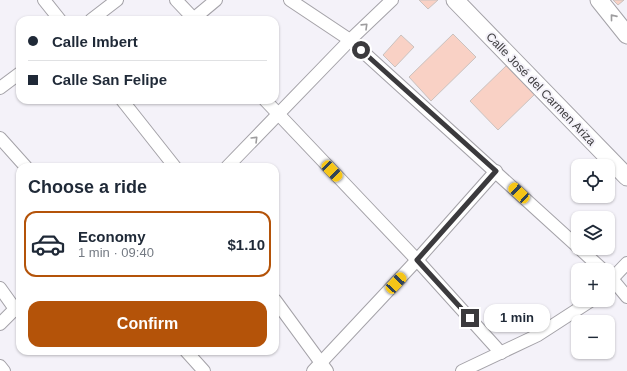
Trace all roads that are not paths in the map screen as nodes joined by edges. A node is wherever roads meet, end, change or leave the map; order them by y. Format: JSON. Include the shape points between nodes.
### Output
{"nodes":[{"id":1,"x":44,"y":0,"type":"edge"},
{"id":2,"x":117,"y":0,"type":"edge"},
{"id":3,"x":176,"y":0,"type":"edge"},
{"id":4,"x":216,"y":0,"type":"edge"},
{"id":5,"x":290,"y":0,"type":"edge"},
{"id":6,"x":392,"y":0,"type":"edge"},
{"id":7,"x":455,"y":0,"type":"edge"},
{"id":8,"x":599,"y":0,"type":"edge"},
{"id":9,"x":57,"y":16,"type":"edge"},
{"id":10,"x":96,"y":16,"type":"edge"},
{"id":11,"x":190,"y":16,"type":"edge"},
{"id":12,"x":198,"y":16,"type":"edge"},
{"id":13,"x":627,"y":34,"type":"edge"},
{"id":14,"x":350,"y":40,"type":"junction"},
{"id":15,"x":16,"y":76,"type":"edge"},
{"id":16,"x":0,"y":88,"type":"edge"},
{"id":17,"x":125,"y":104,"type":"edge"},
{"id":18,"x":268,"y":104,"type":"edge"},
{"id":19,"x":278,"y":115,"type":"junction"},
{"id":20,"x":0,"y":138,"type":"edge"},
{"id":21,"x":22,"y":163,"type":"edge"},
{"id":22,"x":172,"y":163,"type":"edge"},
{"id":23,"x":231,"y":163,"type":"edge"},
{"id":24,"x":496,"y":171,"type":"junction"},
{"id":25,"x":627,"y":177,"type":"edge"},
{"id":26,"x":571,"y":240,"type":"edge"},
{"id":27,"x":588,"y":255,"type":"edge"},
{"id":28,"x":417,"y":260,"type":"junction"},
{"id":29,"x":596,"y":263,"type":"edge"},
{"id":30,"x":627,"y":263,"type":"edge"},
{"id":31,"x":615,"y":274,"type":"edge"},
{"id":32,"x":615,"y":285,"type":"edge"},
{"id":33,"x":0,"y":288,"type":"edge"},
{"id":34,"x":627,"y":298,"type":"edge"},
{"id":35,"x":279,"y":306,"type":"edge"},
{"id":36,"x":581,"y":307,"type":"edge"},
{"id":37,"x":16,"y":308,"type":"edge"},
{"id":38,"x":16,"y":312,"type":"edge"},
{"id":39,"x":0,"y":324,"type":"edge"},
{"id":40,"x":501,"y":353,"type":"junction"},
{"id":41,"x":190,"y":355,"type":"edge"},
{"id":42,"x":0,"y":366,"type":"edge"},
{"id":43,"x":320,"y":368,"type":"edge"},
{"id":44,"x":4,"y":371,"type":"edge"},
{"id":45,"x":204,"y":371,"type":"edge"},
{"id":46,"x":462,"y":371,"type":"edge"}],
"edges":[{"from":1,"to":9,"type":"street"},
{"from":2,"to":10,"type":"street"},
{"from":3,"to":11,"type":"street"},
{"from":4,"to":12,"type":"street"},
{"from":5,"to":14,"type":"street"},
{"from":14,"to":6,"type":"street","one_way":true},
{"from":7,"to":25,"type":"street","name":"Calle José del Carmen Ariza"},
{"from":13,"to":8,"type":"street","one_way":true},
{"from":14,"to":19,"type":"street"},
{"from":14,"to":24,"type":"street"},
{"from":15,"to":16,"type":"street"},
{"from":17,"to":22,"type":"street"},
{"from":18,"to":19,"type":"street"},
{"from":23,"to":19,"type":"street","one_way":true},
{"from":19,"to":28,"type":"street"},
{"from":20,"to":21,"type":"street"},
{"from":24,"to":26,"type":"street"},
{"from":24,"to":28,"type":"street"},
{"from":27,"to":29,"type":"street"},
{"from":28,"to":40,"type":"street"},
{"from":28,"to":43,"type":"street"},
{"from":30,"to":31,"type":"street"},
{"from":32,"to":34,"type":"street"},
{"from":33,"to":37,"type":"street"},
{"from":35,"to":43,"type":"street"},
{"from":36,"to":40,"type":"street","via":[[538,335]]},
{"from":38,"to":39,"type":"street"},
{"from":40,"to":46,"type":"street"},
{"from":41,"to":45,"type":"street"},
{"from":42,"to":44,"type":"street"}]}
